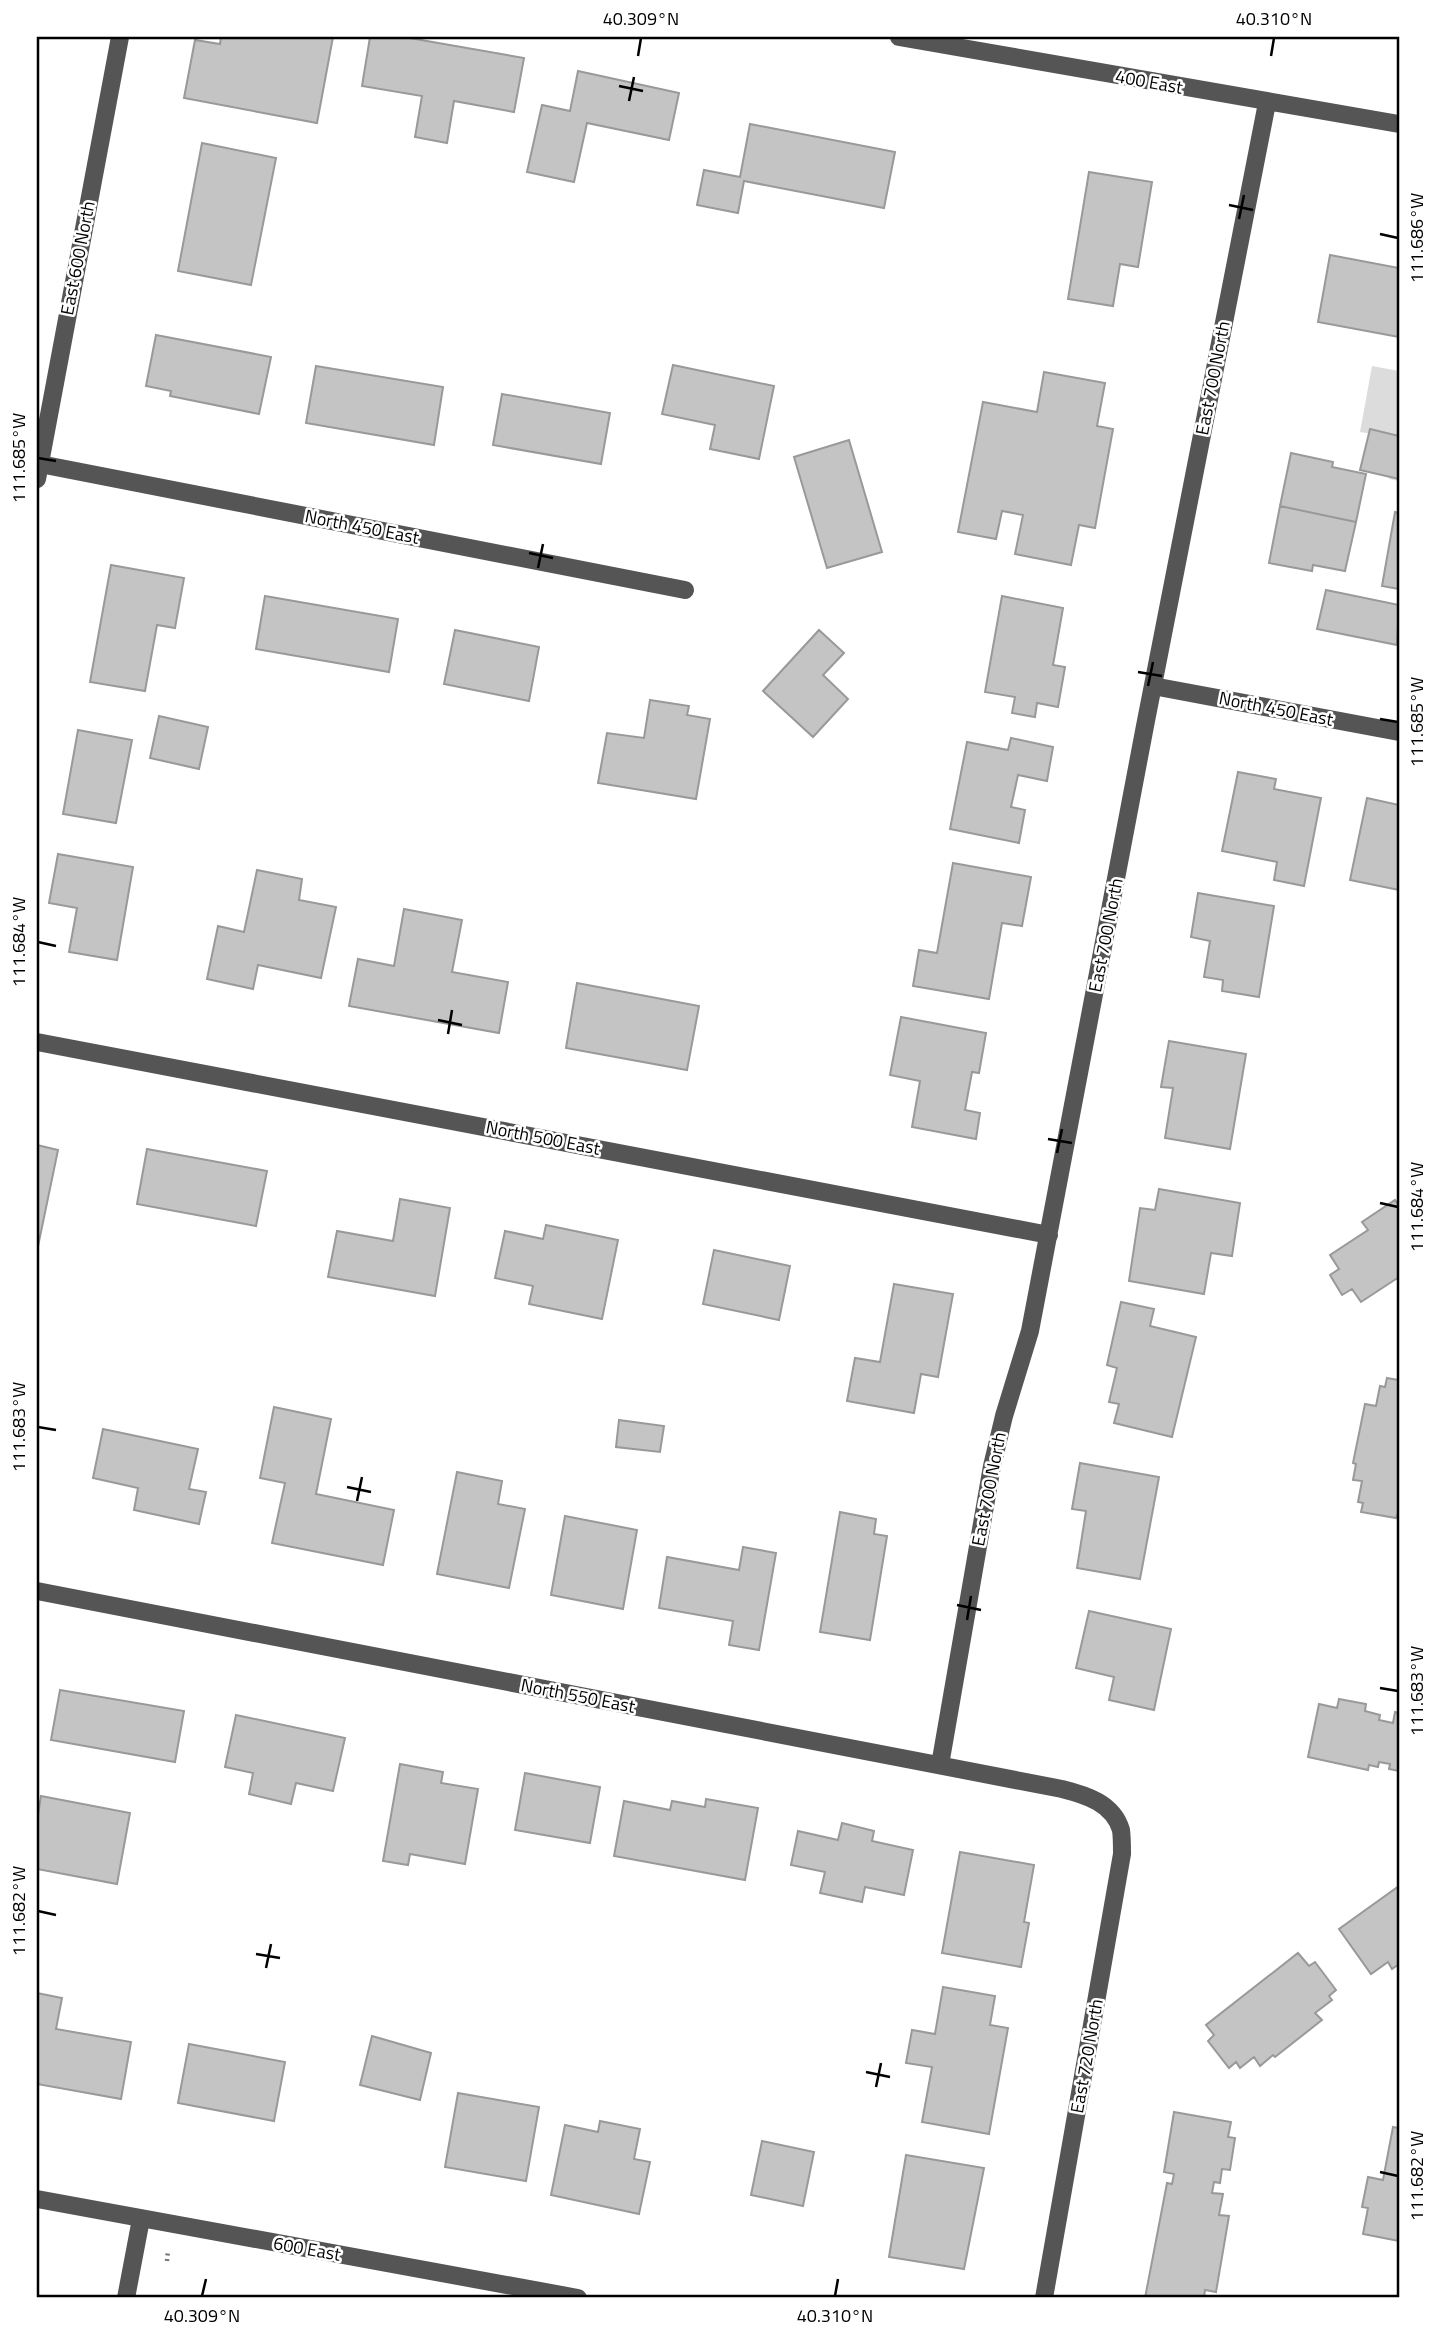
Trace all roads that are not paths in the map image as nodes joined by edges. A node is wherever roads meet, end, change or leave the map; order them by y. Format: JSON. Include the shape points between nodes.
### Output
{"nodes":[{"id":1,"x":120,"y":37,"type":"edge"},
{"id":2,"x":899,"y":37,"type":"edge"},
{"id":3,"x":1267,"y":103,"type":"junction"},
{"id":4,"x":1399,"y":124,"type":"edge"},
{"id":5,"x":38,"y":471,"type":"edge"},
{"id":6,"x":685,"y":590,"type":"dead end"},
{"id":7,"x":1153,"y":686,"type":"junction"},
{"id":8,"x":1399,"y":732,"type":"edge"},
{"id":9,"x":37,"y":1042,"type":"edge"},
{"id":10,"x":1049,"y":1235,"type":"junction"},
{"id":11,"x":37,"y":1591,"type":"edge"},
{"id":12,"x":940,"y":1765,"type":"junction"},
{"id":13,"x":1113,"y":1815,"type":"joint"},
{"id":14,"x":37,"y":2200,"type":"edge"},
{"id":15,"x":141,"y":2219,"type":"junction"},
{"id":16,"x":557,"y":2296,"type":"edge"},
{"id":17,"x":126,"y":2298,"type":"edge"},
{"id":18,"x":578,"y":2298,"type":"edge"},
{"id":19,"x":1044,"y":2298,"type":"edge"}],
"edges":[{"from":1,"to":5,"type":"street","name":"East 600 North"},
{"from":2,"to":3,"type":"street","name":"400 East"},
{"from":3,"to":4,"type":"street","name":"400 East"},
{"from":3,"to":7,"type":"street","name":"East 700 North"},
{"from":5,"to":6,"type":"street","name":"North 450 East"},
{"from":7,"to":8,"type":"street","name":"North 450 East"},
{"from":7,"to":10,"type":"street","name":"East 700 North"},
{"from":9,"to":10,"type":"street","name":"North 500 East"},
{"from":10,"to":12,"type":"street","name":"East 700 North","via":[[1030,1331],[992,1466]]},
{"from":11,"to":12,"type":"street","name":"North 550 East"},
{"from":12,"to":13,"type":"street","name":"North 550 East","via":[[1086,1795]]},
{"from":13,"to":19,"type":"street","name":"East 720 North","via":[[1121,1830],[1122,1854]]},
{"from":14,"to":15,"type":"street","name":"600 East"},
{"from":15,"to":16,"type":"street","name":"600 East"},
{"from":15,"to":17,"type":"street"},
{"from":16,"to":18,"type":"street","name":"600 East"}]}
